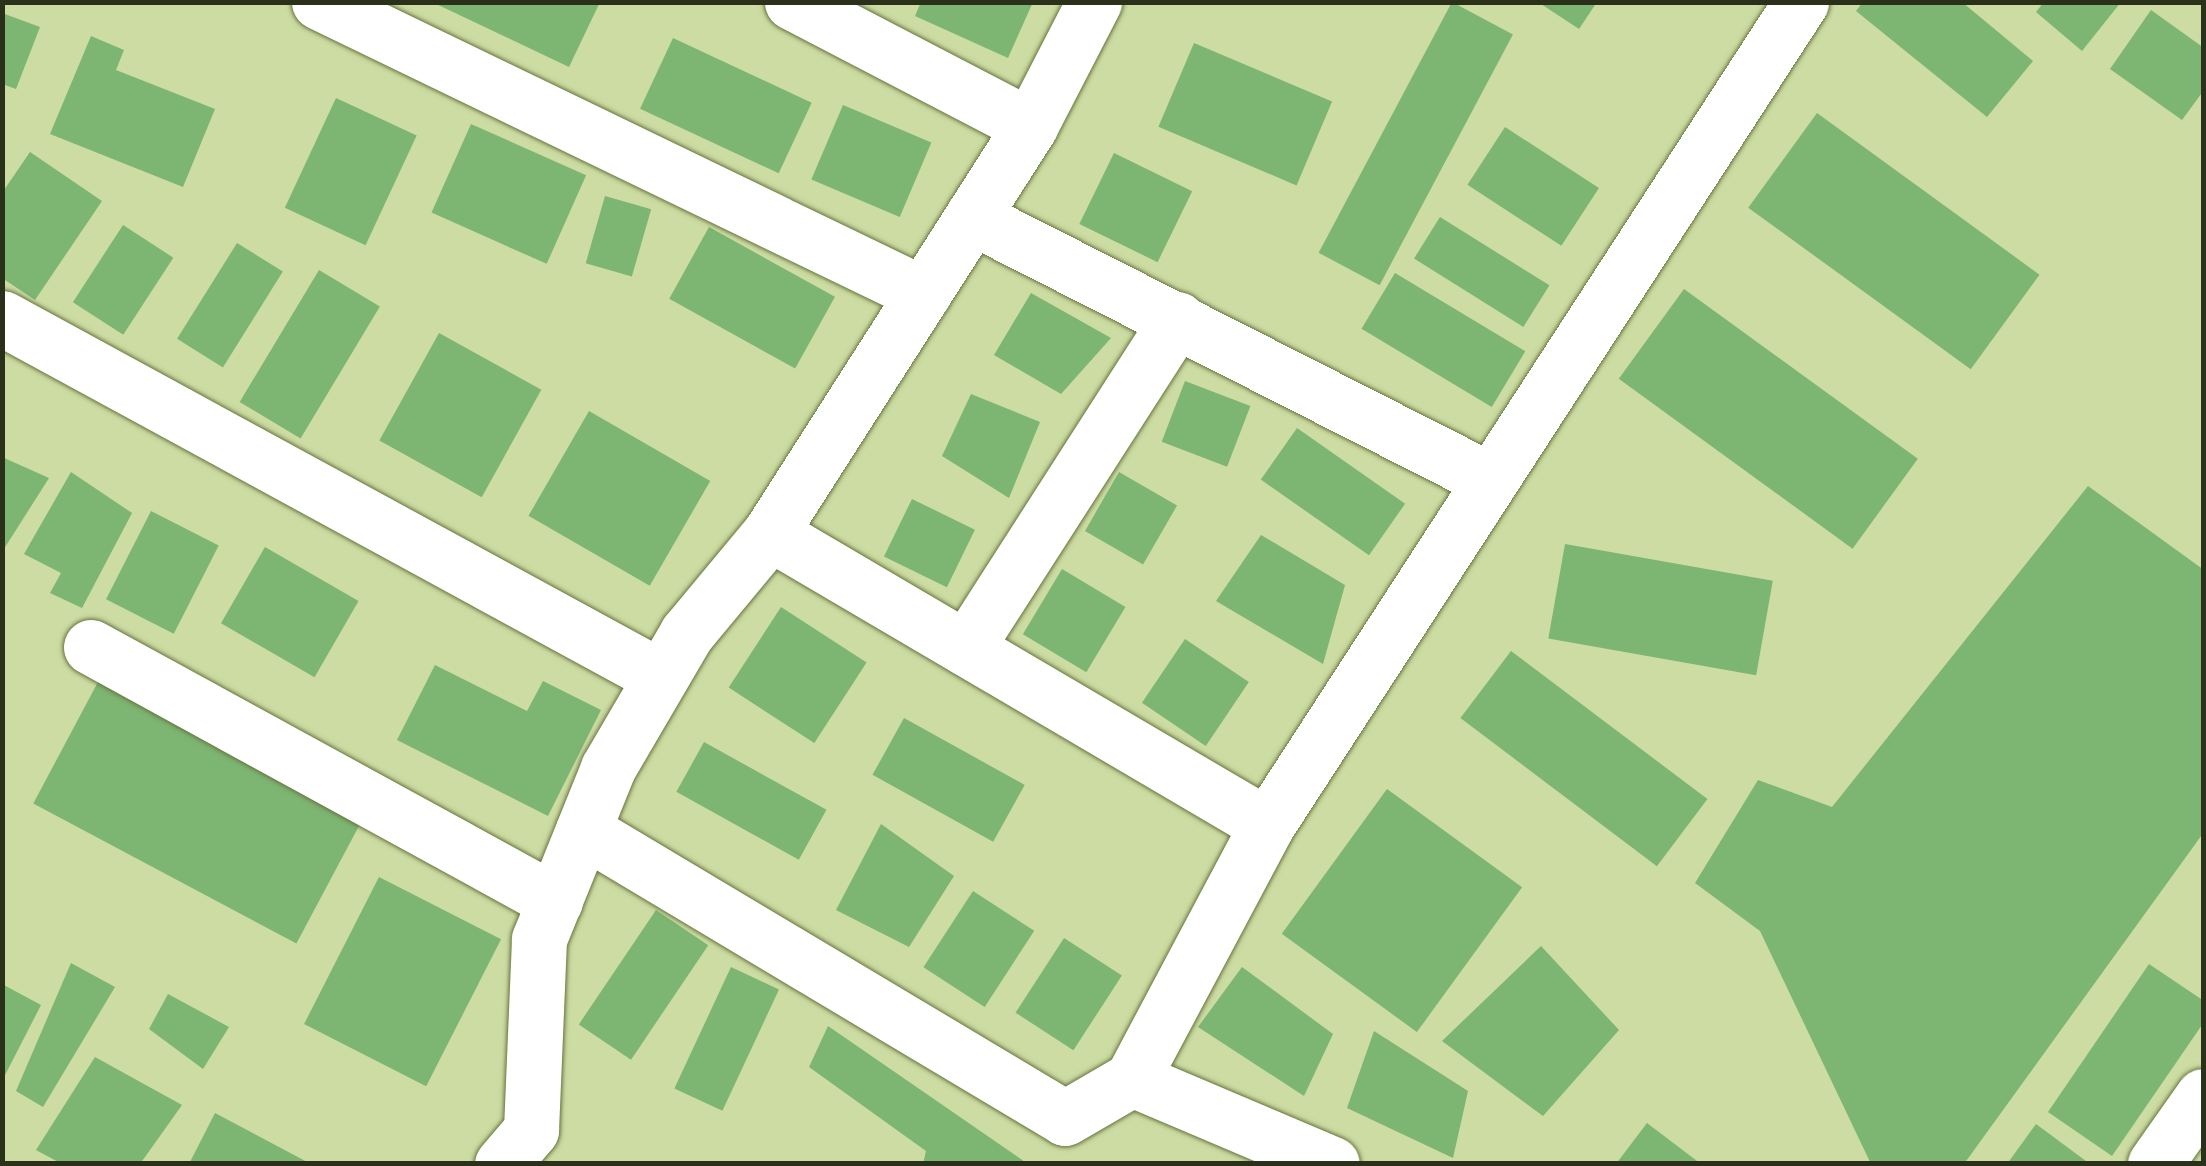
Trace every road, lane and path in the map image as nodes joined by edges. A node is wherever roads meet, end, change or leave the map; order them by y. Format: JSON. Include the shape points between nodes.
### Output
{"nodes":[{"id":1,"x":319,"y":2,"type":"edge"},
{"id":2,"x":792,"y":2,"type":"edge"},
{"id":3,"x":1094,"y":2,"type":"edge"},
{"id":4,"x":1802,"y":2,"type":"edge"},
{"id":5,"x":1030,"y":126,"type":"junction"},
{"id":6,"x":972,"y":217,"type":"junction"},
{"id":7,"x":923,"y":294,"type":"junction"},
{"id":8,"x":2,"y":318,"type":"edge"},
{"id":9,"x":1177,"y":319,"type":"junction"},
{"id":10,"x":1488,"y":478,"type":"junction"},
{"id":11,"x":770,"y":533,"type":"junction"},
{"id":12,"x":91,"y":647,"type":"dead end"},
{"id":13,"x":966,"y":648,"type":"junction"},
{"id":14,"x":661,"y":676,"type":"junction"},
{"id":15,"x":1266,"y":825,"type":"junction"},
{"id":16,"x":583,"y":830,"type":"junction"},
{"id":17,"x":555,"y":901,"type":"junction"},
{"id":18,"x":1132,"y":1079,"type":"junction"},
{"id":19,"x":2203,"y":1096,"type":"edge"},
{"id":20,"x":502,"y":1164,"type":"edge"},
{"id":21,"x":1332,"y":1164,"type":"edge"},
{"id":22,"x":2155,"y":1164,"type":"edge"}],
"edges":[{"from":1,"to":7,"type":"street"},
{"from":2,"to":5,"type":"street"},
{"from":3,"to":5,"type":"street"},
{"from":4,"to":10,"type":"street"},
{"from":5,"to":6,"type":"street"},
{"from":6,"to":7,"type":"street"},
{"from":6,"to":9,"type":"street"},
{"from":7,"to":11,"type":"street"},
{"from":8,"to":14,"type":"street"},
{"from":9,"to":10,"type":"street"},
{"from":9,"to":13,"type":"street"},
{"from":10,"to":15,"type":"street"},
{"from":11,"to":13,"type":"street"},
{"from":11,"to":14,"type":"street","via":[[686,633]]},
{"from":12,"to":17,"type":"street"},
{"from":13,"to":15,"type":"street"},
{"from":14,"to":16,"type":"street","via":[[608,768]]},
{"from":15,"to":18,"type":"street"},
{"from":16,"to":17,"type":"street"},
{"from":16,"to":18,"type":"street","via":[[1066,1118]]},
{"from":17,"to":20,"type":"street","via":[[539,938],[531,1130]]},
{"from":18,"to":21,"type":"street"},
{"from":19,"to":22,"type":"street"}]}
